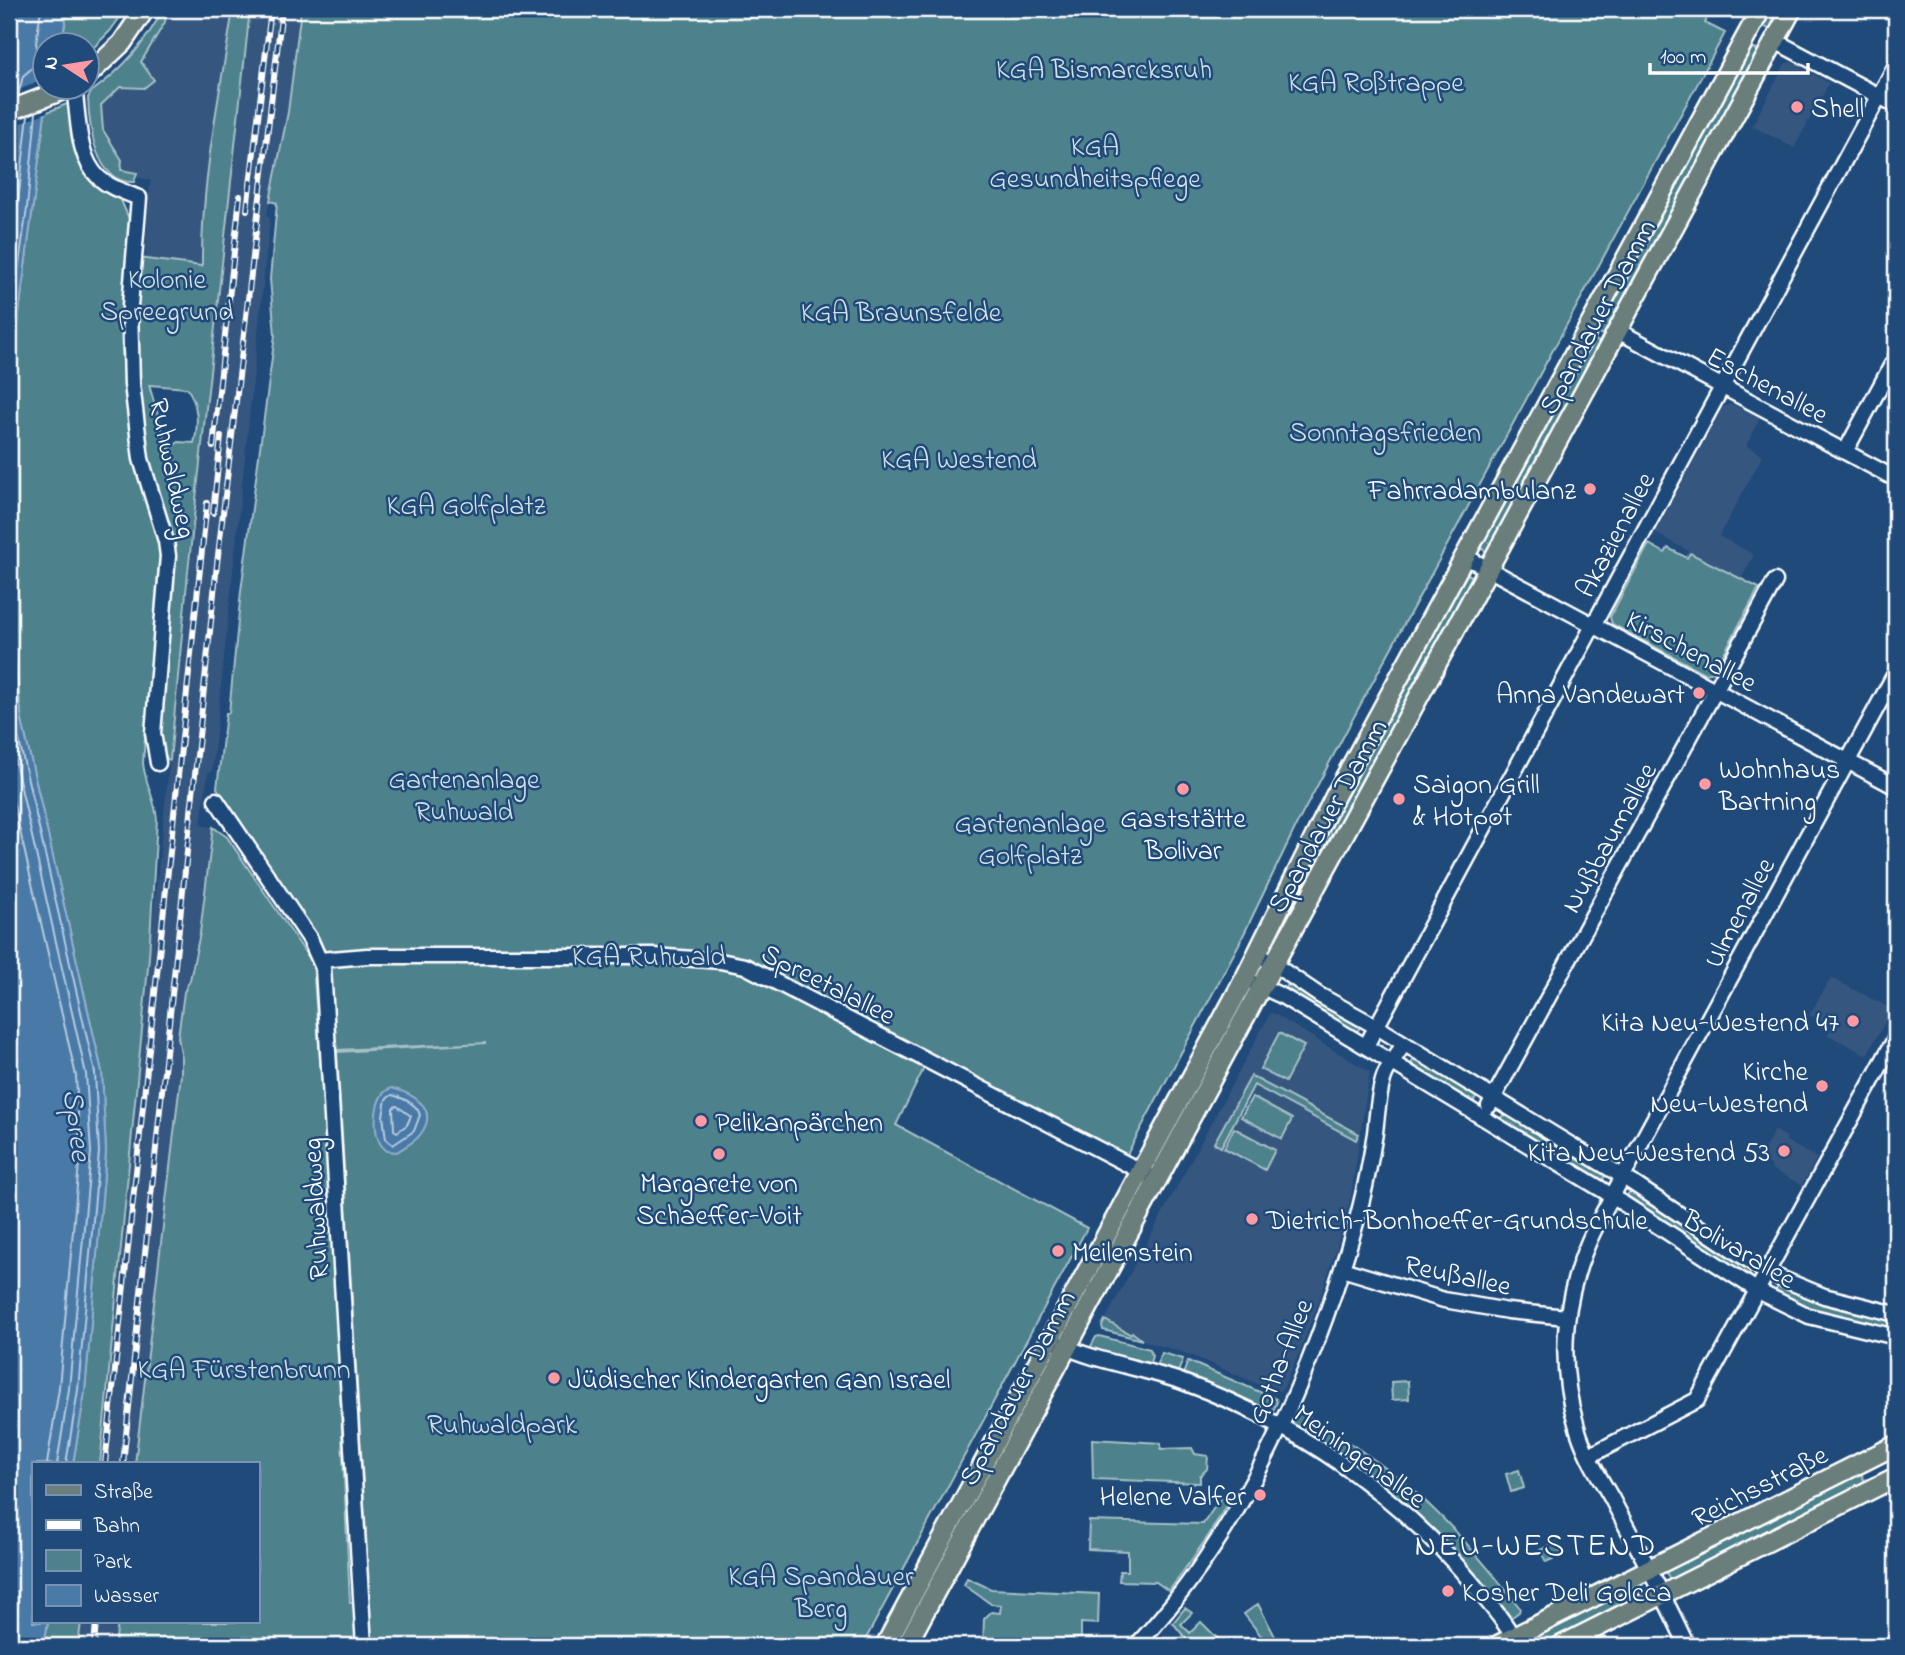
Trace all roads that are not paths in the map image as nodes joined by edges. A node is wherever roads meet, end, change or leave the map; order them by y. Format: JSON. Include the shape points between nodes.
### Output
{"nodes":[{"id":1,"x":145,"y":9,"type":"edge"},
{"id":2,"x":1761,"y":9,"type":"edge"},
{"id":3,"x":1793,"y":9,"type":"edge"},
{"id":4,"x":1775,"y":41,"type":"junction"},
{"id":5,"x":102,"y":62,"type":"edge"},
{"id":6,"x":1896,"y":65,"type":"edge"},
{"id":7,"x":1879,"y":96,"type":"junction"},
{"id":8,"x":32,"y":102,"type":"edge"},
{"id":9,"x":72,"y":102,"type":"edge"},
{"id":10,"x":1896,"y":105,"type":"edge"},
{"id":11,"x":9,"y":111,"type":"edge"},
{"id":12,"x":1618,"y":331,"type":"junction"},
{"id":13,"x":1896,"y":357,"type":"edge"},
{"id":14,"x":1721,"y":387,"type":"junction"},
{"id":15,"x":1845,"y":452,"type":"junction"},
{"id":16,"x":1896,"y":479,"type":"edge"},
{"id":17,"x":1464,"y":556,"type":"junction"},
{"id":18,"x":1489,"y":568,"type":"junction"},
{"id":19,"x":1774,"y":581,"type":"dead end"},
{"id":20,"x":1593,"y":625,"type":"junction"},
{"id":21,"x":1896,"y":671,"type":"edge"},
{"id":22,"x":1716,"y":691,"type":"junction"},
{"id":23,"x":1847,"y":761,"type":"junction"},
{"id":24,"x":158,"y":763,"type":"dead end"},
{"id":25,"x":1896,"y":787,"type":"edge"},
{"id":26,"x":216,"y":800,"type":"dead end"},
{"id":27,"x":1257,"y":953,"type":"junction"},
{"id":28,"x":320,"y":960,"type":"junction"},
{"id":29,"x":1275,"y":963,"type":"junction"},
{"id":30,"x":1245,"y":978,"type":"junction"},
{"id":31,"x":1261,"y":986,"type":"junction"},
{"id":32,"x":1377,"y":1027,"type":"junction"},
{"id":33,"x":1896,"y":1037,"type":"edge"},
{"id":34,"x":1404,"y":1044,"type":"junction"},
{"id":35,"x":1366,"y":1046,"type":"junction"},
{"id":36,"x":1393,"y":1062,"type":"junction"},
{"id":37,"x":1493,"y":1100,"type":"junction"},
{"id":38,"x":1483,"y":1116,"type":"junction"},
{"id":39,"x":1149,"y":1175,"type":"junction"},
{"id":40,"x":1622,"y":1177,"type":"junction"},
{"id":41,"x":1612,"y":1196,"type":"junction"},
{"id":42,"x":1342,"y":1269,"type":"junction"},
{"id":43,"x":1768,"y":1273,"type":"junction"},
{"id":44,"x":1758,"y":1291,"type":"junction"},
{"id":45,"x":1896,"y":1314,"type":"edge"},
{"id":46,"x":1566,"y":1317,"type":"junction"},
{"id":47,"x":1896,"y":1337,"type":"edge"},
{"id":48,"x":1059,"y":1344,"type":"junction"},
{"id":49,"x":1281,"y":1425,"type":"junction"},
{"id":50,"x":1896,"y":1445,"type":"edge"},
{"id":51,"x":1589,"y":1456,"type":"junction"},
{"id":52,"x":1896,"y":1477,"type":"edge"},
{"id":53,"x":1649,"y":1570,"type":"junction"},
{"id":54,"x":1662,"y":1594,"type":"junction"},
{"id":55,"x":1515,"y":1642,"type":"edge"},
{"id":56,"x":364,"y":1646,"type":"edge"},
{"id":57,"x":886,"y":1646,"type":"edge"},
{"id":58,"x":906,"y":1646,"type":"edge"},
{"id":59,"x":1136,"y":1646,"type":"edge"},
{"id":60,"x":1496,"y":1646,"type":"edge"},
{"id":61,"x":1560,"y":1646,"type":"edge"},
{"id":62,"x":1687,"y":1646,"type":"edge"}],
"edges":[{"from":1,"to":5,"type":"main road","via":[[122,43]]},
{"from":2,"to":17,"type":"main road","name":"Spandauer Damm"},
{"from":3,"to":4,"type":"main road","name":"Spandauer Damm"},
{"from":4,"to":7,"type":"street"},
{"from":4,"to":12,"type":"main road","name":"Spandauer Damm"},
{"from":6,"to":7,"type":"street","name":"Akazienallee"},
{"from":7,"to":10,"type":"street"},
{"from":7,"to":14,"type":"street","name":"Akazienallee"},
{"from":8,"to":11,"type":"main road"},
{"from":9,"to":24,"type":"street","name":"Ruhwaldweg","via":[[89,165],[99,178],[139,198],[130,306],[132,384],[141,458],[168,556],[153,733]]},
{"from":12,"to":14,"type":"street","name":"Eschenallee"},
{"from":12,"to":18,"type":"main road","name":"Spandauer Damm"},
{"from":13,"to":15,"type":"street"},
{"from":14,"to":15,"type":"street","name":"Eschenallee"},
{"from":14,"to":20,"type":"street","name":"Akazienallee"},
{"from":15,"to":16,"type":"street","name":"Eschenallee"},
{"from":17,"to":18,"type":"street","name":"Kirschenallee"},
{"from":17,"to":27,"type":"main road","name":"Spandauer Damm","via":[[1306,851]]},
{"from":18,"to":20,"type":"street","name":"Kirschenallee"},
{"from":18,"to":29,"type":"main road","name":"Spandauer Damm"},
{"from":19,"to":22,"type":"street","name":"Nußbaumallee"},
{"from":20,"to":22,"type":"street","name":"Kirschenallee"},
{"from":20,"to":32,"type":"street","name":"Akazienallee"},
{"from":21,"to":23,"type":"street","name":"Ulmenallee"},
{"from":22,"to":23,"type":"street","name":"Kirschenallee"},
{"from":22,"to":37,"type":"street","name":"Nußbaumallee"},
{"from":23,"to":25,"type":"street","name":"Kirschenallee"},
{"from":23,"to":40,"type":"street","name":"Ulmenallee"},
{"from":26,"to":28,"type":"street","name":"Ruhwaldweg"},
{"from":27,"to":29,"type":"street","name":"Bolivarallee"},
{"from":27,"to":30,"type":"main road","name":"Spandauer Damm"},
{"from":28,"to":39,"type":"street","name":"Spreetalallee","via":[[654,956],[745,966]]},
{"from":28,"to":56,"type":"street","name":"Ruhwaldweg","via":[[326,996]]},
{"from":29,"to":31,"type":"main road","name":"Spandauer Damm"},
{"from":29,"to":32,"type":"street","name":"Bolivarallee","via":[[1319,995]]},
{"from":30,"to":31,"type":"street","name":"Bolivarallee"},
{"from":30,"to":39,"type":"main road","name":"Spandauer Damm"},
{"from":31,"to":35,"type":"street","name":"Bolivarallee"},
{"from":31,"to":39,"type":"main road","name":"Spandauer Damm"},
{"from":32,"to":34,"type":"street","name":"Bolivarallee"},
{"from":32,"to":35,"type":"street"},
{"from":33,"to":43,"type":"street"},
{"from":34,"to":36,"type":"street"},
{"from":34,"to":37,"type":"street","name":"Bolivarallee"},
{"from":35,"to":36,"type":"street","name":"Bolivarallee"},
{"from":36,"to":38,"type":"street","name":"Bolivarallee"},
{"from":36,"to":42,"type":"street","name":"Gotha-Allee","via":[[1383,1079],[1367,1181]]},
{"from":37,"to":38,"type":"street","name":"Nußbaumallee"},
{"from":37,"to":40,"type":"street","name":"Bolivarallee"},
{"from":38,"to":41,"type":"street","name":"Bolivarallee"},
{"from":39,"to":48,"type":"main road","name":"Spandauer Damm"},
{"from":40,"to":41,"type":"street","name":"Ulmenallee"},
{"from":40,"to":43,"type":"street","name":"Bolivarallee"},
{"from":41,"to":44,"type":"street","name":"Bolivarallee"},
{"from":41,"to":46,"type":"street","name":"Ulmenallee","via":[[1581,1256]]},
{"from":42,"to":46,"type":"street","name":"Reußallee","via":[[1444,1300]]},
{"from":42,"to":49,"type":"street","name":"Gotha-Allee"},
{"from":43,"to":44,"type":"street"},
{"from":43,"to":45,"type":"street","name":"Bolivarallee","via":[[1824,1296]]},
{"from":44,"to":47,"type":"street","name":"Bolivarallee","via":[[1810,1316]]},
{"from":44,"to":51,"type":"street","via":[[1697,1400]]},
{"from":46,"to":51,"type":"street","name":"Ulmenallee","via":[[1568,1393]]},
{"from":48,"to":49,"type":"street","name":"Meiningenallee","via":[[1180,1382]]},
{"from":48,"to":57,"type":"main road","name":"Spandauer Damm"},
{"from":48,"to":58,"type":"main road","name":"Spandauer Damm"},
{"from":49,"to":55,"type":"street","name":"Meiningenallee","via":[[1382,1494],[1416,1524],[1463,1572]]},
{"from":49,"to":59,"type":"street","name":"Gotha-Allee","via":[[1215,1546]]},
{"from":50,"to":53,"type":"main road","name":"Reichsstraße"},
{"from":51,"to":53,"type":"street","name":"Ulmenallee"},
{"from":52,"to":54,"type":"main road","name":"Reichsstraße"},
{"from":53,"to":54,"type":"street","name":"Ulmenallee"},
{"from":53,"to":55,"type":"main road","name":"Reichsstraße"},
{"from":54,"to":61,"type":"main road","name":"Reichsstraße"},
{"from":54,"to":62,"type":"street","name":"Ulmenallee"},
{"from":55,"to":60,"type":"main road","name":"Reichsstraße"}]}
